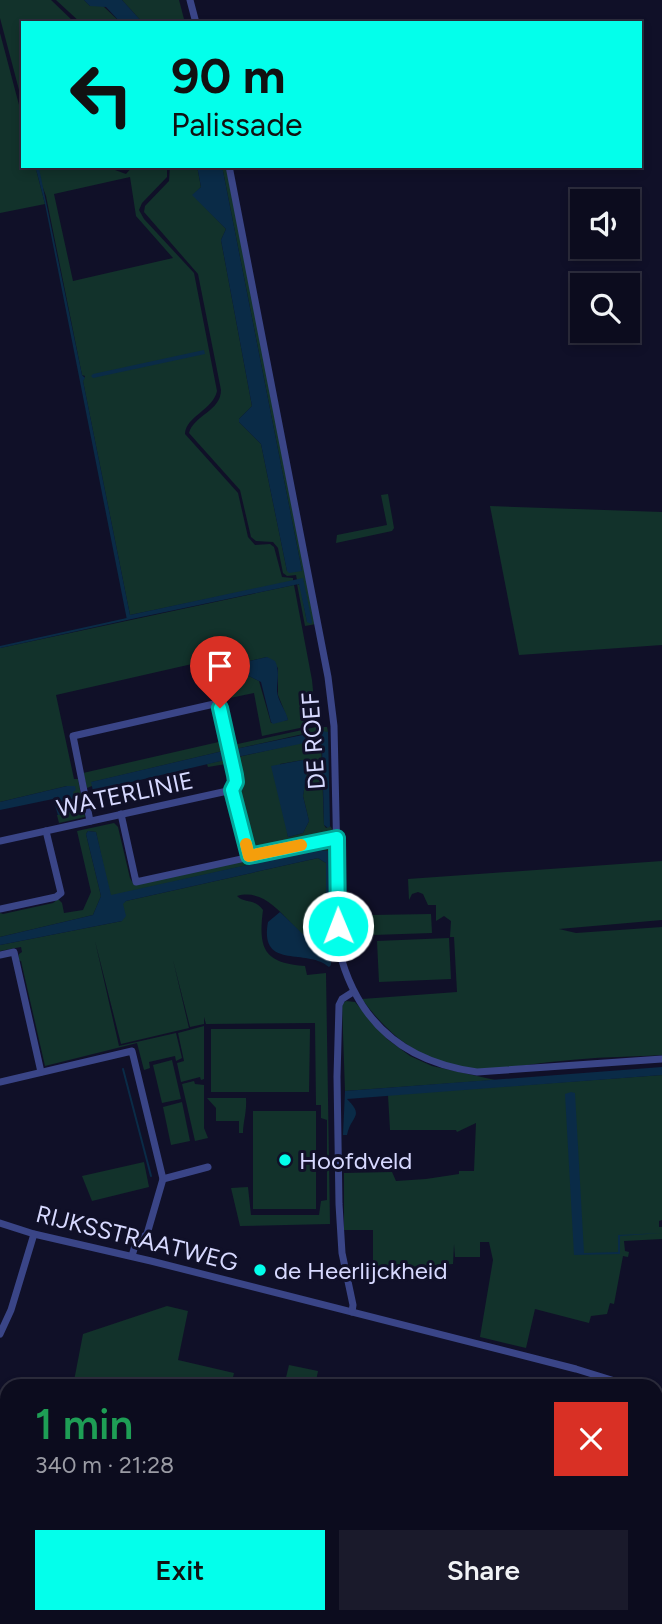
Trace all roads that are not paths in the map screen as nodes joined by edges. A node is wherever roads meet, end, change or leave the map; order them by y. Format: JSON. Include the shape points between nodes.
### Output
{"nodes":[{"id":1,"x":190,"y":0,"type":"edge"},
{"id":2,"x":195,"y":21,"type":"edge"},
{"id":3,"x":229,"y":168,"type":"edge"},
{"id":4,"x":232,"y":790,"type":"junction"},
{"id":5,"x":121,"y":814,"type":"junction"},
{"id":6,"x":90,"y":821,"type":"junction"},
{"id":7,"x":46,"y":831,"type":"junction"},
{"id":8,"x":337,"y":838,"type":"junction"},
{"id":9,"x":0,"y":841,"type":"edge"},
{"id":10,"x":249,"y":856,"type":"junction"},
{"id":11,"x":0,"y":909,"type":"edge"},
{"id":12,"x":0,"y":955,"type":"edge"},
{"id":13,"x":353,"y":992,"type":"junction"},
{"id":14,"x":662,"y":1059,"type":"edge"},
{"id":15,"x":41,"y":1072,"type":"junction"},
{"id":16,"x":0,"y":1082,"type":"edge"},
{"id":17,"x":208,"y":1167,"type":"dead end"},
{"id":18,"x":163,"y":1179,"type":"junction"},
{"id":19,"x":0,"y":1223,"type":"edge"},
{"id":20,"x":34,"y":1234,"type":"junction"},
{"id":21,"x":132,"y":1256,"type":"junction"},
{"id":22,"x":352,"y":1312,"type":"junction"},
{"id":23,"x":0,"y":1334,"type":"edge"},
{"id":24,"x":610,"y":1379,"type":"edge"}],
"edges":[{"from":1,"to":2,"type":"street"},
{"from":3,"to":8,"type":"street","name":"DE ROEF","via":[[328,677]]},
{"from":4,"to":5,"type":"street","name":"WATERLINIE"},
{"from":4,"to":6,"type":"street","via":[[236,782],[233,765],[220,708],[214,704],[73,736]]},
{"from":4,"to":10,"type":"street","name":"WATERLINIE"},
{"from":5,"to":6,"type":"street","name":"WATERLINIE"},
{"from":5,"to":10,"type":"street","via":[[136,882]]},
{"from":6,"to":7,"type":"street","name":"WATERLINIE"},
{"from":7,"to":9,"type":"street","name":"WATERLINIE"},
{"from":7,"to":11,"type":"street","via":[[61,893]]},
{"from":8,"to":10,"type":"street"},
{"from":8,"to":13,"type":"street","name":"DE ROEF","via":[[339,950]]},
{"from":12,"to":15,"type":"street","via":[[14,952]]},
{"from":13,"to":14,"type":"street","name":"DE ROEF","via":[[384,1032],[424,1059],[450,1068],[477,1072]]},
{"from":13,"to":22,"type":"street","via":[[339,1006],[337,1077],[342,1253]]},
{"from":15,"to":16,"type":"street"},
{"from":15,"to":18,"type":"street","via":[[132,1051]]},
{"from":17,"to":18,"type":"street"},
{"from":18,"to":21,"type":"street","via":[[147,1234],[136,1242]]},
{"from":19,"to":20,"type":"street","name":"RIJKSSTRAATWEG"},
{"from":20,"to":21,"type":"street","name":"RIJKSSTRAATWEG"},
{"from":20,"to":23,"type":"street"},
{"from":21,"to":22,"type":"street","name":"RIJKSSTRAATWEG"},
{"from":22,"to":24,"type":"street","name":"RIJKSSTRAATWEG"}]}
